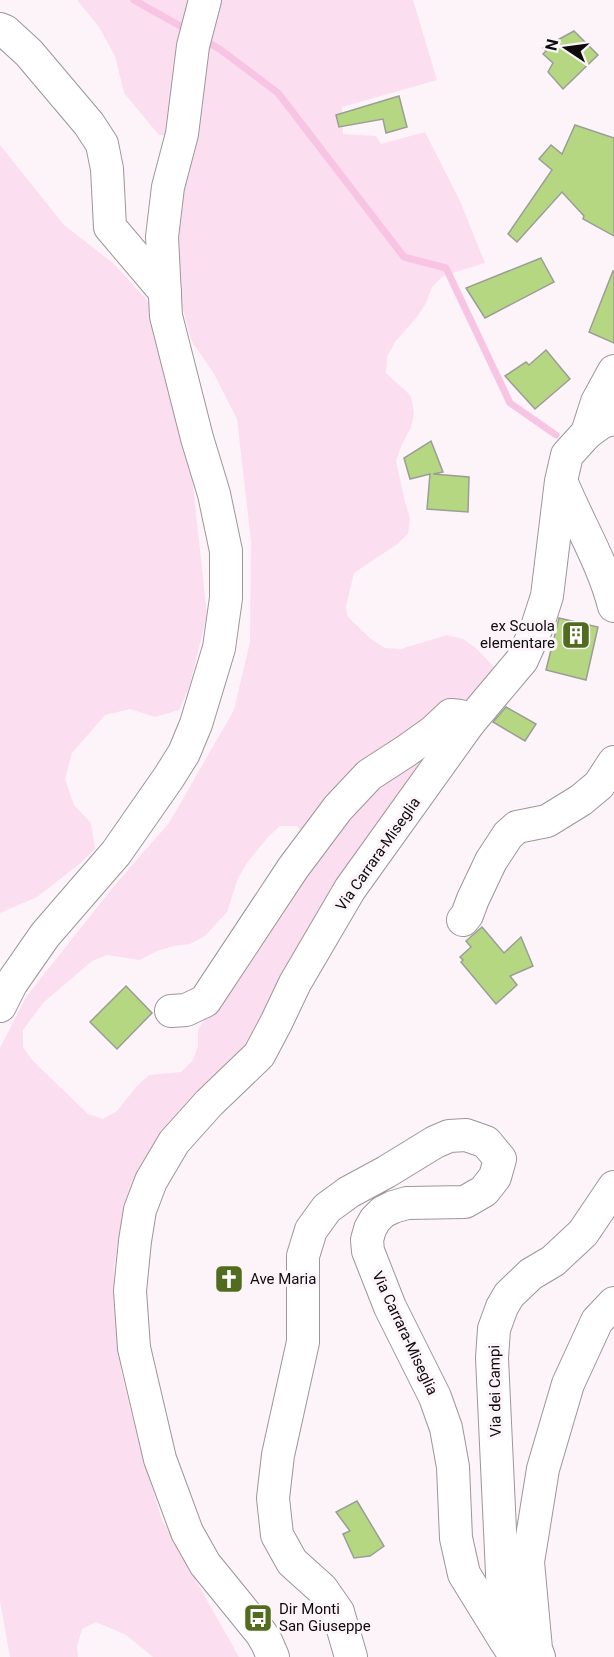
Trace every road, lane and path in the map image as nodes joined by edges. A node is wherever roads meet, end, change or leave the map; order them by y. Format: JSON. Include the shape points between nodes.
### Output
{"nodes":[{"id":1,"x":205,"y":0,"type":"edge"},
{"id":2,"x":0,"y":29,"type":"edge"},
{"id":3,"x":165,"y":292,"type":"junction"},
{"id":4,"x":614,"y":371,"type":"edge"},
{"id":5,"x":601,"y":425,"type":"edge"},
{"id":6,"x":561,"y":481,"type":"junction"},
{"id":7,"x":614,"y":606,"type":"edge"},
{"id":8,"x":469,"y":723,"type":"junction"},
{"id":9,"x":614,"y":762,"type":"edge"},
{"id":10,"x":464,"y":920,"type":"dead end"},
{"id":11,"x":0,"y":1006,"type":"edge"},
{"id":12,"x":171,"y":1011,"type":"dead end"},
{"id":13,"x":614,"y":1187,"type":"edge"},
{"id":14,"x":614,"y":1303,"type":"edge"},
{"id":15,"x":511,"y":1650,"type":"edge"},
{"id":16,"x":273,"y":1657,"type":"edge"},
{"id":17,"x":351,"y":1657,"type":"edge"},
{"id":18,"x":539,"y":1657,"type":"edge"}],
"edges":[{"from":1,"to":3,"type":"street","via":[[193,46],[182,134],[168,187],[162,237]]},
{"from":2,"to":3,"type":"street","via":[[29,53],[102,144],[110,227]]},
{"from":3,"to":11,"type":"street","via":[[166,316],[226,551],[226,598],[219,648],[184,753],[116,853],[45,935]]},
{"from":4,"to":5,"type":"street","via":[[597,402]]},
{"from":5,"to":6,"type":"street","name":"Via Carrara-Miseglia","via":[[567,455]]},
{"from":6,"to":7,"type":"street"},
{"from":6,"to":8,"type":"street","name":"Via Carrara-Miseglia","via":[[547,596],[537,627],[522,660]]},
{"from":8,"to":12,"type":"street","via":[[451,715],[369,775],[338,808],[293,868],[206,1001],[186,1010]]},
{"from":8,"to":16,"type":"street","name":"Via Carrara-Miseglia","via":[[350,889],[295,983],[259,1055],[174,1142],[151,1181],[140,1210],[130,1291],[134,1348],[160,1458],[187,1532],[205,1563],[261,1633]]},
{"from":9,"to":10,"type":"street","via":[[599,785],[581,800],[548,821],[517,827],[508,835],[491,861]]},
{"from":13,"to":15,"type":"street","name":"Via dei Campi","via":[[582,1233],[509,1295],[494,1329],[492,1358]]},
{"from":14,"to":18,"type":"street","via":[[597,1321],[568,1384],[543,1469],[528,1562]]},
{"from":15,"to":17,"type":"street","name":"Via Carrara-Miseglia","via":[[464,1574],[456,1538],[453,1467],[446,1428],[435,1396],[390,1307],[367,1240],[383,1212],[407,1203],[465,1202],[484,1191],[495,1178],[500,1159],[486,1142],[466,1135],[435,1142],[327,1208],[311,1230],[303,1256],[303,1342],[278,1455],[273,1498],[278,1535],[292,1562],[322,1590],[338,1612]]}]}
